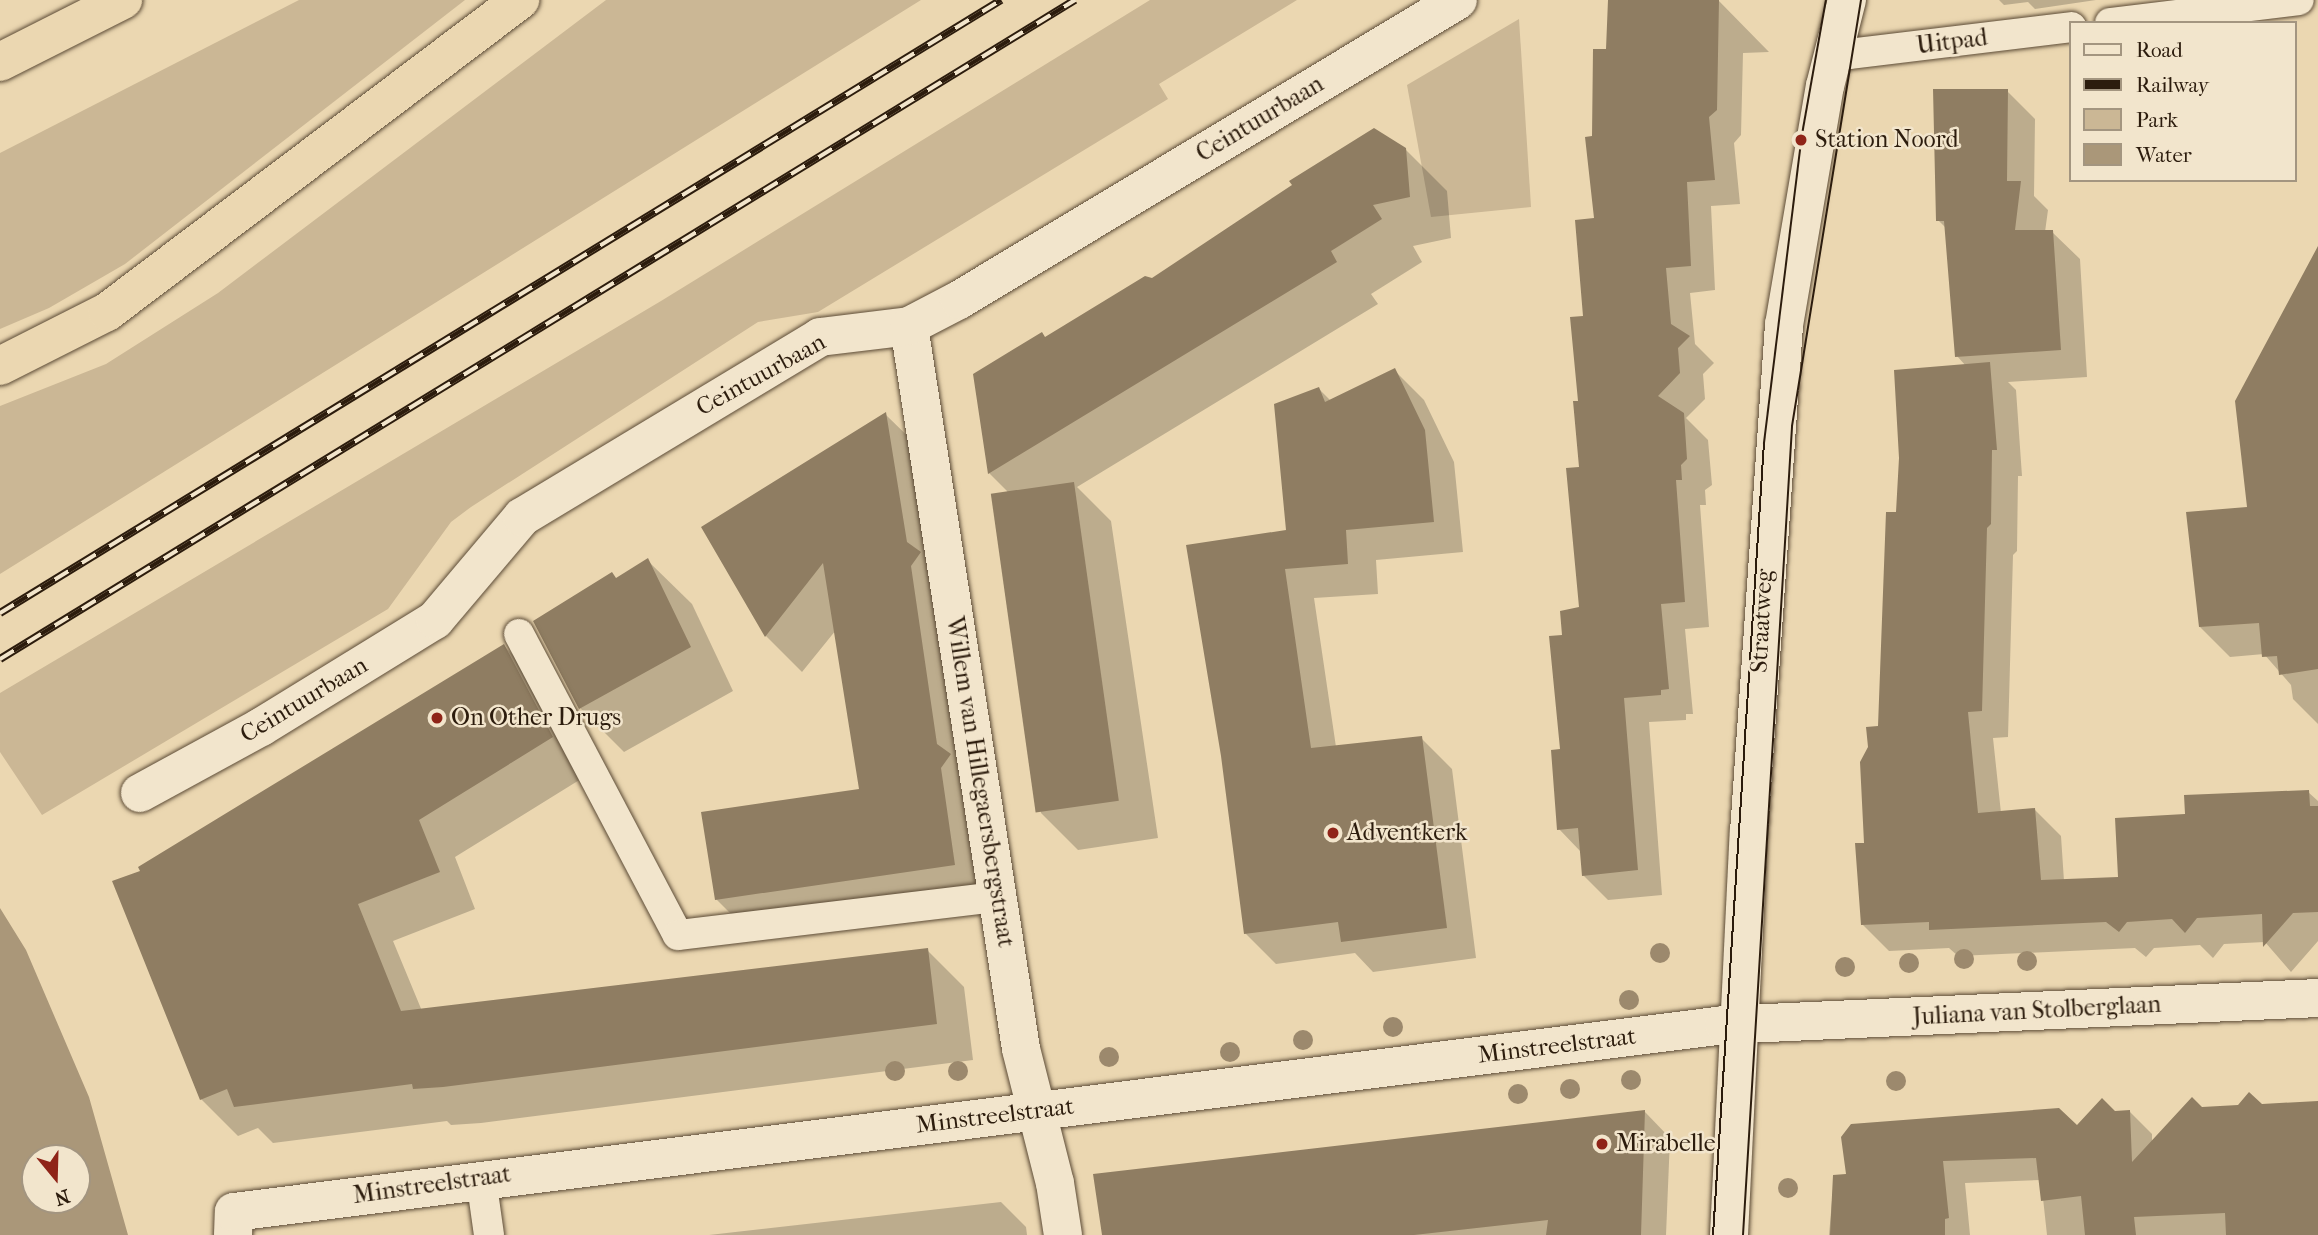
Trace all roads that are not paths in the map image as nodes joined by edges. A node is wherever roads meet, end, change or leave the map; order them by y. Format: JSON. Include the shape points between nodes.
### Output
{"nodes":[{"id":1,"x":123,"y":0,"type":"edge"},
{"id":2,"x":520,"y":0,"type":"edge"},
{"id":3,"x":1458,"y":0,"type":"edge"},
{"id":4,"x":2299,"y":0,"type":"edge"},
{"id":5,"x":1842,"y":4,"type":"edge"},
{"id":6,"x":2126,"y":21,"type":"edge"},
{"id":7,"x":2070,"y":27,"type":"edge"},
{"id":8,"x":1832,"y":52,"type":"junction"},
{"id":9,"x":0,"y":61,"type":"edge"},
{"id":10,"x":909,"y":326,"type":"junction"},
{"id":11,"x":0,"y":366,"type":"edge"},
{"id":12,"x":519,"y":634,"type":"dead end"},
{"id":13,"x":140,"y":793,"type":"dead end"},
{"id":14,"x":997,"y":897,"type":"junction"},
{"id":15,"x":2318,"y":998,"type":"edge"},
{"id":16,"x":1748,"y":1023,"type":"junction"},
{"id":17,"x":1038,"y":1110,"type":"junction"},
{"id":18,"x":481,"y":1178,"type":"junction"},
{"id":19,"x":234,"y":1224,"type":"edge"},
{"id":20,"x":489,"y":1235,"type":"edge"},
{"id":21,"x":1063,"y":1235,"type":"edge"},
{"id":22,"x":1729,"y":1235,"type":"edge"}],
"edges":[{"from":1,"to":9,"type":"highway"},
{"from":2,"to":11,"type":"highway","via":[[107,312]]},
{"from":3,"to":10,"type":"street","name":"Ceintuurbaan"},
{"from":4,"to":6,"type":"lane"},
{"from":5,"to":8,"type":"street","name":"Straatweg"},
{"from":7,"to":8,"type":"lane","name":"Uitpad","via":[[1849,54]]},
{"from":8,"to":16,"type":"street","name":"Straatweg","via":[[1784,325],[1771,471]]},
{"from":10,"to":13,"type":"street","name":"Ceintuurbaan","via":[[820,337],[522,517],[435,620],[261,727]]},
{"from":10,"to":14,"type":"street","name":"Willem van Hillegaersbergstraat"},
{"from":12,"to":14,"type":"lane","via":[[678,935]]},
{"from":14,"to":17,"type":"street","name":"Willem van Hillegaersbergstraat","via":[[1021,1049]]},
{"from":15,"to":16,"type":"street","name":"Juliana van Stolberglaan"},
{"from":16,"to":17,"type":"street","name":"Minstreelstraat"},
{"from":16,"to":22,"type":"street","name":"Straatweg"},
{"from":17,"to":18,"type":"street","name":"Minstreelstraat"},
{"from":17,"to":21,"type":"street","name":"Willem van Hillegaersbergstraat"},
{"from":18,"to":19,"type":"street","name":"Minstreelstraat"},
{"from":18,"to":20,"type":"lane"}]}
